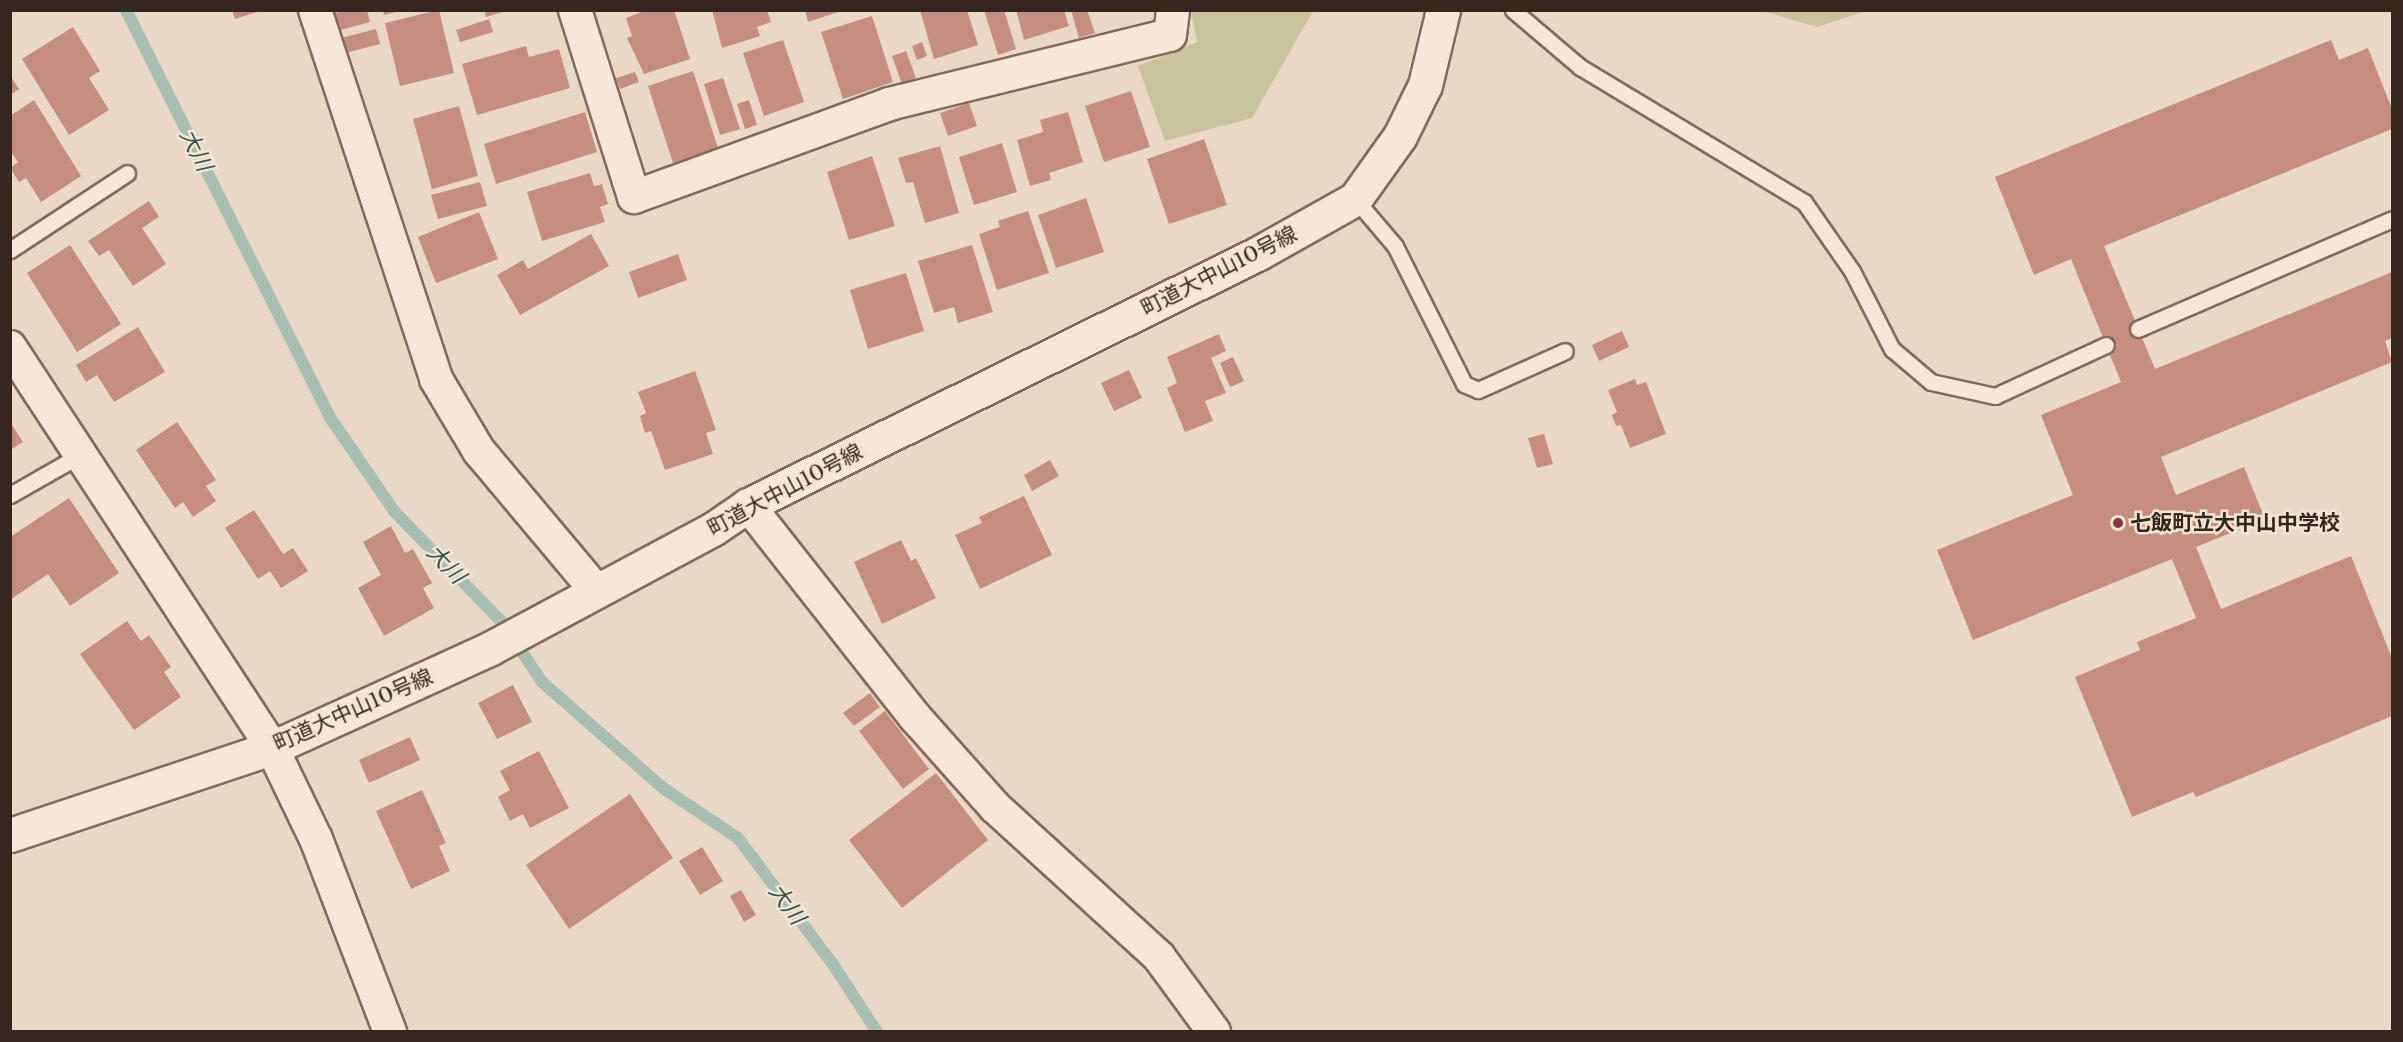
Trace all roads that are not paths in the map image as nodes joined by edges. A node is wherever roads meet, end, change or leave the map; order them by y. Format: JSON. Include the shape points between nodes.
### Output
{"nodes":[{"id":1,"x":315,"y":10,"type":"edge"},
{"id":2,"x":576,"y":10,"type":"edge"},
{"id":3,"x":1173,"y":10,"type":"edge"},
{"id":4,"x":1443,"y":10,"type":"edge"},
{"id":5,"x":1513,"y":10,"type":"edge"},
{"id":6,"x":127,"y":173,"type":"dead end"},
{"id":7,"x":1355,"y":199,"type":"junction"},
{"id":8,"x":2392,"y":219,"type":"edge"},
{"id":9,"x":10,"y":250,"type":"edge"},
{"id":10,"x":2138,"y":329,"type":"dead end"},
{"id":11,"x":2106,"y":345,"type":"dead end"},
{"id":12,"x":10,"y":347,"type":"edge"},
{"id":13,"x":1565,"y":351,"type":"dead end"},
{"id":14,"x":82,"y":454,"type":"junction"},
{"id":15,"x":10,"y":495,"type":"edge"},
{"id":16,"x":748,"y":505,"type":"junction"},
{"id":17,"x":595,"y":589,"type":"junction"},
{"id":18,"x":272,"y":748,"type":"junction"},
{"id":19,"x":10,"y":835,"type":"edge"},
{"id":20,"x":390,"y":1032,"type":"edge"},
{"id":21,"x":1214,"y":1032,"type":"edge"}],
"edges":[{"from":1,"to":17,"type":"street","via":[[436,379],[479,451]]},
{"from":2,"to":3,"type":"street","via":[[634,197],[889,104],[1170,35]]},
{"from":4,"to":7,"type":"street","name":"町道大中山10号線","via":[[1425,86],[1400,136]]},
{"from":5,"to":11,"type":"lane","via":[[1580,67],[1804,202],[1852,271],[1892,349],[1931,382],[1995,396]]},
{"from":6,"to":9,"type":"lane"},
{"from":7,"to":13,"type":"lane","via":[[1395,246],[1464,384],[1479,390]]},
{"from":7,"to":16,"type":"street","name":"町道大中山10号線","via":[[1257,254]]},
{"from":8,"to":10,"type":"lane"},
{"from":12,"to":14,"type":"street"},
{"from":14,"to":15,"type":"lane"},
{"from":14,"to":18,"type":"street"},
{"from":16,"to":17,"type":"street","name":"町道大中山10号線","via":[[713,528]]},
{"from":16,"to":21,"type":"street","via":[[915,717],[995,807],[1159,957]]},
{"from":17,"to":18,"type":"street","name":"町道大中山10号線","via":[[489,649]]},
{"from":18,"to":19,"type":"street","name":"町道大中山10号線"},
{"from":18,"to":20,"type":"street","via":[[316,840]]}]}
